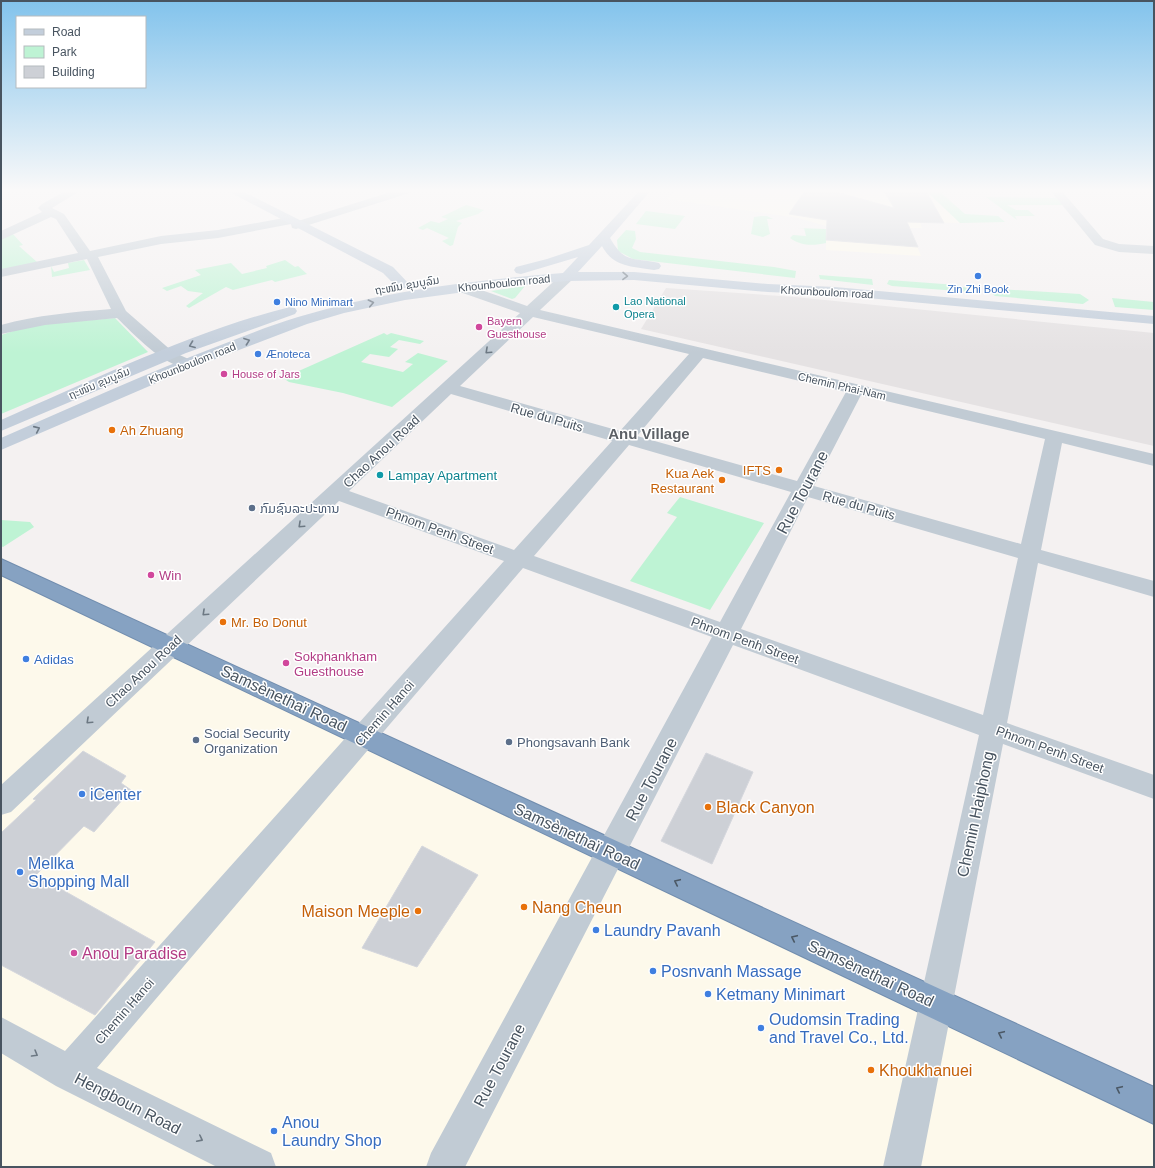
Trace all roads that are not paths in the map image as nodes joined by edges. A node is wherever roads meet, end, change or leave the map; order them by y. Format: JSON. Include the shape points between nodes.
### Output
{"nodes":[{"id":1,"x":80,"y":244,"type":"edge"},
{"id":2,"x":144,"y":244,"type":"edge"},
{"id":3,"x":334,"y":244,"type":"edge"},
{"id":4,"x":595,"y":244,"type":"edge"},
{"id":5,"x":598,"y":244,"type":"edge"},
{"id":6,"x":601,"y":244,"type":"edge"},
{"id":7,"x":1102,"y":244,"type":"edge"},
{"id":8,"x":1154,"y":250,"type":"edge"},
{"id":9,"x":88,"y":255,"type":"junction"},
{"id":10,"x":667,"y":268,"type":"junction"},
{"id":11,"x":517,"y":270,"type":"junction"},
{"id":12,"x":572,"y":272,"type":"junction"},
{"id":13,"x":1,"y":273,"type":"edge"},
{"id":14,"x":404,"y":285,"type":"junction"},
{"id":15,"x":462,"y":288,"type":"junction"},
{"id":16,"x":835,"y":291,"type":"junction"},
{"id":17,"x":531,"y":312,"type":"junction"},
{"id":18,"x":120,"y":313,"type":"junction"},
{"id":19,"x":1154,"y":320,"type":"edge"},
{"id":20,"x":1,"y":330,"type":"edge"},
{"id":21,"x":700,"y":352,"type":"junction"},
{"id":22,"x":166,"y":355,"type":"junction"},
{"id":23,"x":187,"y":364,"type":"junction"},
{"id":24,"x":448,"y":388,"type":"junction"},
{"id":25,"x":856,"y":390,"type":"junction"},
{"id":26,"x":1,"y":426,"type":"edge"},
{"id":27,"x":1054,"y":437,"type":"junction"},
{"id":28,"x":624,"y":439,"type":"junction"},
{"id":29,"x":1,"y":444,"type":"edge"},
{"id":30,"x":1154,"y":460,"type":"edge"},
{"id":31,"x":803,"y":489,"type":"junction"},
{"id":32,"x":335,"y":493,"type":"junction"},
{"id":33,"x":1029,"y":554,"type":"junction"},
{"id":34,"x":519,"y":559,"type":"junction"},
{"id":35,"x":1,"y":566,"type":"edge"},
{"id":36,"x":1154,"y":589,"type":"edge"},
{"id":37,"x":727,"y":634,"type":"junction"},
{"id":38,"x":171,"y":645,"type":"junction"},
{"id":39,"x":993,"y":729,"type":"junction"},
{"id":40,"x":364,"y":736,"type":"junction"},
{"id":41,"x":1154,"y":787,"type":"edge"},
{"id":42,"x":1,"y":802,"type":"edge"},
{"id":43,"x":612,"y":852,"type":"junction"},
{"id":44,"x":936,"y":1004,"type":"junction"},
{"id":45,"x":1,"y":1034,"type":"edge"},
{"id":46,"x":69,"y":1073,"type":"junction"},
{"id":47,"x":1154,"y":1106,"type":"edge"},
{"id":48,"x":257,"y":1167,"type":"edge"},
{"id":49,"x":445,"y":1167,"type":"edge"},
{"id":50,"x":902,"y":1167,"type":"edge"}],
"edges":[{"from":1,"to":9,"type":"street"},
{"from":2,"to":9,"type":"street"},
{"from":3,"to":14,"type":"street","via":[[388,270]]},
{"from":4,"to":11,"type":"street","via":[[552,262]]},
{"from":5,"to":12,"type":"street","name":"Chao Anou Road"},
{"from":6,"to":10,"type":"street","via":[[624,261]]},
{"from":7,"to":8,"type":"street"},
{"from":9,"to":13,"type":"street"},
{"from":9,"to":18,"type":"street"},
{"from":10,"to":12,"type":"street","name":"ຖະໜົນ ຂຸນບູລົມ","via":[[625,265]]},
{"from":10,"to":16,"type":"street","name":"ຖະໜົນ ຂຸນບູລົມ","via":[[803,282]]},
{"from":11,"to":12,"type":"street","name":"ຖະໜົນ ຂຸນບູລົມ"},
{"from":11,"to":14,"type":"street","name":"ຖະໜົນ ຂຸນບູລົມ"},
{"from":12,"to":15,"type":"street","name":"Khounboulom road"},
{"from":12,"to":16,"type":"street","name":"Khounboulom road","one_way":true,"via":[[798,291]]},
{"from":12,"to":17,"type":"street","name":"Chao Anou Road"},
{"from":14,"to":22,"type":"street","name":"ຖະໜົນ ຂຸນບູລົມ","one_way":true,"via":[[355,294],[271,316]]},
{"from":15,"to":17,"type":"street","name":"Chemin Phai-Nam"},
{"from":23,"to":15,"type":"street","name":"Khounboulom road","one_way":true,"via":[[308,318],[397,297]]},
{"from":16,"to":19,"type":"street","name":"Khounboulom road"},
{"from":17,"to":21,"type":"street","name":"Chemin Phai-Nam"},
{"from":17,"to":24,"type":"street","name":"Chao Anou Road","one_way":true},
{"from":18,"to":20,"type":"street","via":[[54,318],[26,322]]},
{"from":18,"to":22,"type":"street"},
{"from":21,"to":25,"type":"street","name":"Chemin Phai-Nam"},
{"from":21,"to":28,"type":"street","name":"Chemin Hanoi"},
{"from":22,"to":23,"type":"street"},
{"from":22,"to":26,"type":"street","name":"ຖະໜົນ ຂຸນບູລົມ"},
{"from":29,"to":23,"type":"street","name":"Khounboulom road","one_way":true},
{"from":24,"to":28,"type":"street","name":"Rue du Puits"},
{"from":24,"to":32,"type":"street","name":"Chao Anou Road"},
{"from":25,"to":27,"type":"street","name":"Chemin Phai-Nam"},
{"from":25,"to":31,"type":"street","name":"Rue Tourane"},
{"from":27,"to":30,"type":"street","name":"Chemin Phai-Nam"},
{"from":27,"to":33,"type":"street","name":"Chemin Haiphong"},
{"from":28,"to":31,"type":"street","name":"Rue du Puits"},
{"from":28,"to":34,"type":"street","name":"Chemin Hanoi"},
{"from":31,"to":33,"type":"street","name":"Rue du Puits"},
{"from":31,"to":37,"type":"street","name":"Rue Tourane"},
{"from":32,"to":34,"type":"street","name":"Phnom Penh Street"},
{"from":32,"to":38,"type":"street","name":"Chao Anou Road","one_way":true},
{"from":33,"to":36,"type":"street","name":"Rue du Puits"},
{"from":33,"to":39,"type":"street","name":"Chemin Haiphong"},
{"from":34,"to":37,"type":"street","name":"Phnom Penh Street"},
{"from":34,"to":40,"type":"street","name":"Chemin Hanoi"},
{"from":35,"to":38,"type":"highway","name":"Samsènethaï Road"},
{"from":37,"to":39,"type":"street","name":"Phnom Penh Street"},
{"from":37,"to":43,"type":"street","name":"Rue Tourane"},
{"from":38,"to":40,"type":"highway","name":"Samsènethaï Road"},
{"from":38,"to":42,"type":"street","name":"Chao Anou Road","one_way":true},
{"from":39,"to":41,"type":"street","name":"Phnom Penh Street"},
{"from":39,"to":44,"type":"street","name":"Chemin Haiphong"},
{"from":40,"to":43,"type":"highway","name":"Samsènethaï Road"},
{"from":40,"to":46,"type":"street","name":"Chemin Hanoi"},
{"from":44,"to":43,"type":"highway","name":"Samsènethaï Road","one_way":true},
{"from":43,"to":49,"type":"street","name":"Rue Tourane"},
{"from":47,"to":44,"type":"highway","name":"Samsènethaï Road","one_way":true},
{"from":44,"to":50,"type":"street","name":"Chemin Haiphong"},
{"from":45,"to":46,"type":"street","name":"Hengboun Road","one_way":true},
{"from":46,"to":48,"type":"street","name":"Hengboun Road","one_way":true}]}
